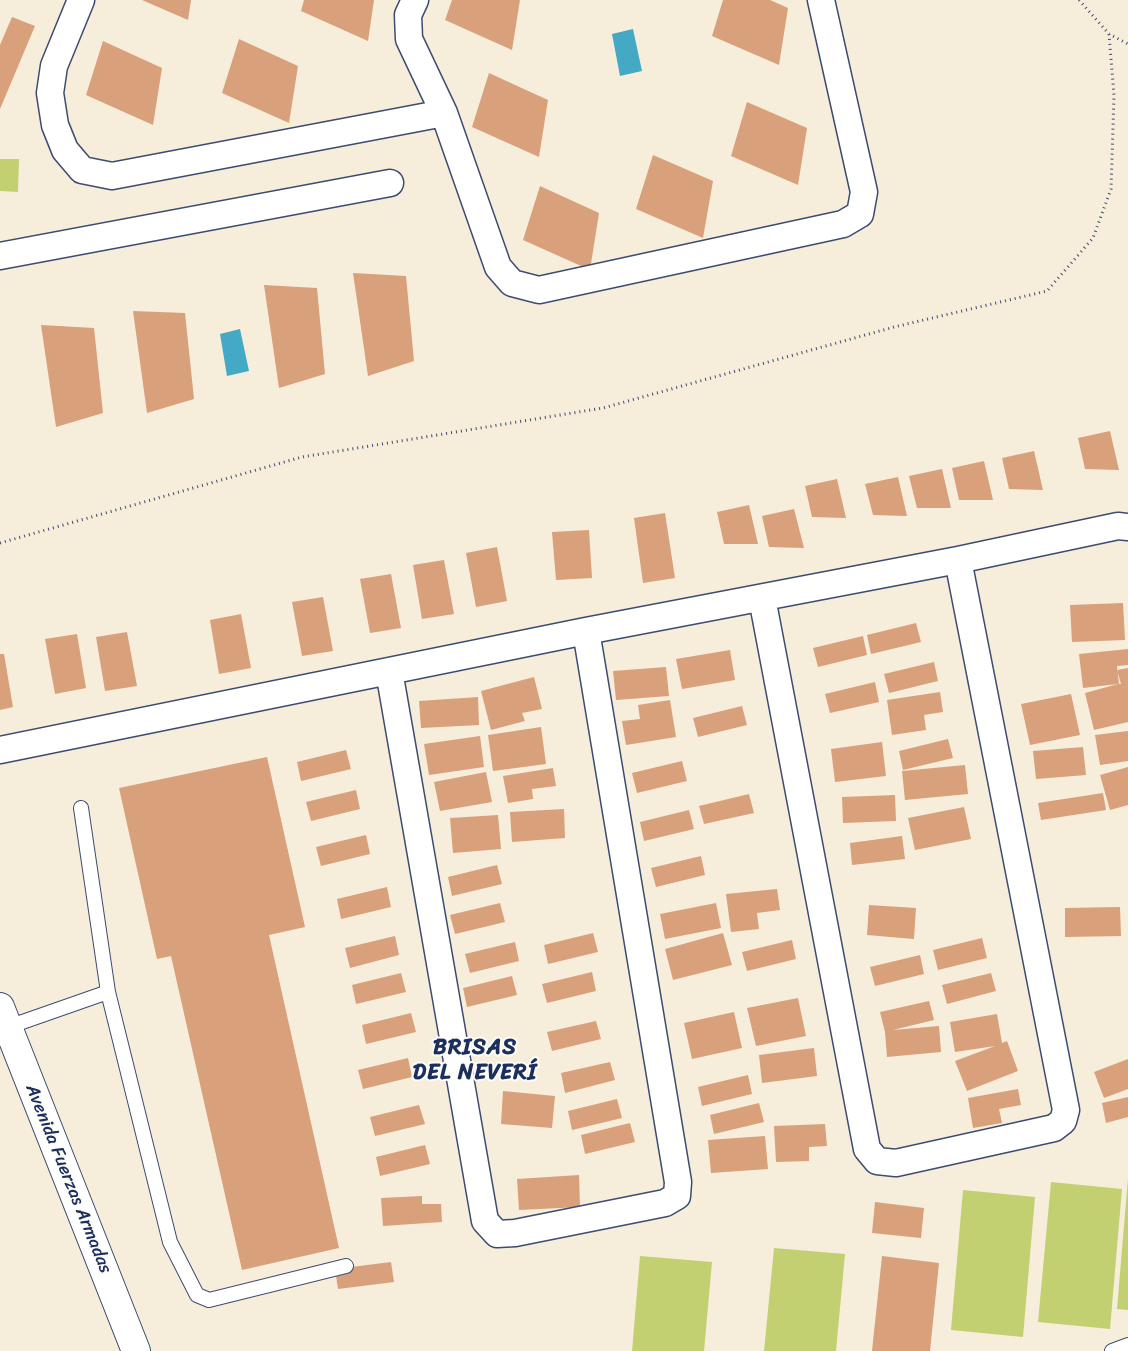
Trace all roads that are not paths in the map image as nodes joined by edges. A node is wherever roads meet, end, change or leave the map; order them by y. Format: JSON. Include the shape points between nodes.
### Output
{"nodes":[{"id":1,"x":81,"y":0,"type":"edge"},
{"id":2,"x":414,"y":0,"type":"edge"},
{"id":3,"x":821,"y":0,"type":"edge"},
{"id":4,"x":444,"y":113,"type":"junction"},
{"id":5,"x":390,"y":182,"type":"dead end"},
{"id":6,"x":0,"y":256,"type":"edge"},
{"id":7,"x":1128,"y":527,"type":"edge"},
{"id":8,"x":958,"y":560,"type":"junction"},
{"id":9,"x":762,"y":598,"type":"junction"},
{"id":10,"x":586,"y":631,"type":"junction"},
{"id":11,"x":390,"y":671,"type":"junction"},
{"id":12,"x":0,"y":750,"type":"edge"},
{"id":13,"x":81,"y":808,"type":"dead end"},
{"id":14,"x":108,"y":992,"type":"junction"},
{"id":15,"x":4,"y":1017,"type":"edge"},
{"id":16,"x":346,"y":1266,"type":"dead end"},
{"id":17,"x":1128,"y":1345,"type":"edge"},
{"id":18,"x":136,"y":1351,"type":"edge"},
{"id":19,"x":1112,"y":1351,"type":"edge"}],
"edges":[{"from":1,"to":4,"type":"street","via":[[54,66],[50,93],[55,125],[65,150],[82,170],[112,176]]},
{"from":2,"to":4,"type":"street","via":[[408,15],[409,39]]},
{"from":3,"to":4,"type":"street","via":[[864,192],[860,214],[843,224],[539,290],[512,283],[498,267]]},
{"from":5,"to":6,"type":"street"},
{"from":7,"to":8,"type":"street","via":[[1118,526]]},
{"from":8,"to":9,"type":"street"},
{"from":8,"to":9,"type":"street","via":[[1066,1110],[1063,1121],[1054,1128],[896,1163],[877,1161],[867,1149]]},
{"from":9,"to":10,"type":"street"},
{"from":10,"to":11,"type":"street"},
{"from":10,"to":11,"type":"street","via":[[678,1182],[677,1196],[665,1203],[515,1233],[497,1234],[485,1221]]},
{"from":11,"to":12,"type":"street"},
{"from":13,"to":14,"type":"lane"},
{"from":14,"to":15,"type":"lane"},
{"from":14,"to":16,"type":"lane","via":[[170,1242],[196,1295],[209,1300]]},
{"from":15,"to":18,"type":"street","name":"Avenida Fuerzas Armadas"},
{"from":17,"to":19,"type":"lane"}]}
